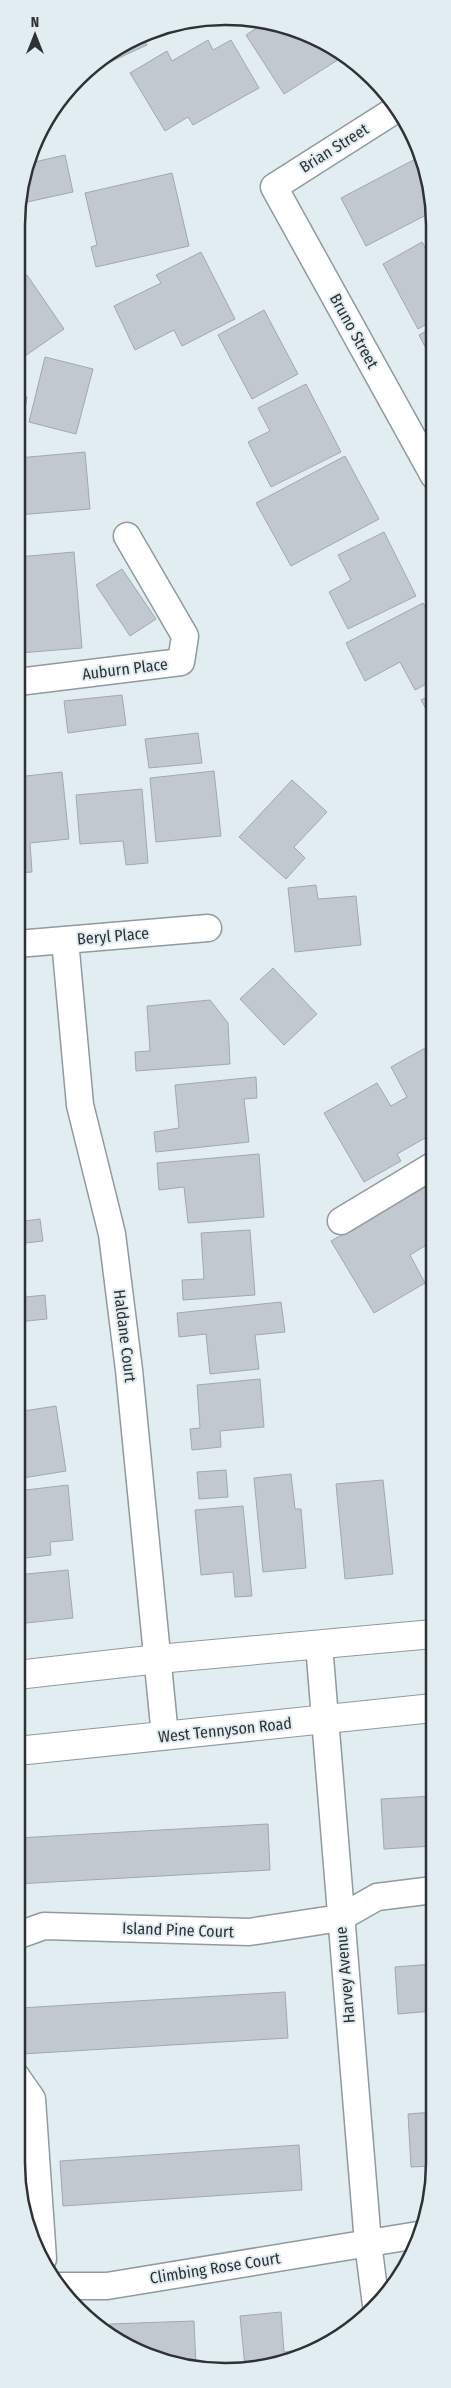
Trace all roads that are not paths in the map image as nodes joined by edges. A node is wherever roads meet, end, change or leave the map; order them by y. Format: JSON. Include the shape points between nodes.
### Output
{"nodes":[{"id":1,"x":391,"y":113,"type":"edge"},
{"id":2,"x":274,"y":187,"type":"joint"},
{"id":3,"x":426,"y":462,"type":"edge"},
{"id":4,"x":127,"y":536,"type":"dead end"},
{"id":5,"x":25,"y":681,"type":"edge"},
{"id":6,"x":208,"y":928,"type":"dead end"},
{"id":7,"x":65,"y":940,"type":"junction"},
{"id":8,"x":25,"y":943,"type":"edge"},
{"id":9,"x":426,"y":1170,"type":"edge"},
{"id":10,"x":341,"y":1222,"type":"dead end"},
{"id":11,"x":426,"y":1635,"type":"edge"},
{"id":12,"x":319,"y":1645,"type":"junction"},
{"id":13,"x":158,"y":1659,"type":"junction"},
{"id":14,"x":25,"y":1674,"type":"edge"},
{"id":15,"x":426,"y":1709,"type":"edge"},
{"id":16,"x":326,"y":1720,"type":"junction"},
{"id":17,"x":165,"y":1736,"type":"junction"},
{"id":18,"x":25,"y":1751,"type":"edge"},
{"id":19,"x":426,"y":1891,"type":"edge"},
{"id":20,"x":340,"y":1918,"type":"junction"},
{"id":21,"x":25,"y":1933,"type":"edge"},
{"id":22,"x":25,"y":2089,"type":"edge"},
{"id":23,"x":412,"y":2236,"type":"edge"},
{"id":24,"x":42,"y":2243,"type":"edge"},
{"id":25,"x":368,"y":2243,"type":"junction"},
{"id":26,"x":67,"y":2286,"type":"edge"},
{"id":27,"x":375,"y":2296,"type":"edge"}],
"edges":[{"from":1,"to":2,"type":"street","name":"Brian Street"},
{"from":2,"to":3,"type":"street","name":"Bruno Street"},
{"from":4,"to":5,"type":"street","name":"Auburn Place","via":[[185,636],[181,662]]},
{"from":6,"to":7,"type":"street","name":"Beryl Place"},
{"from":7,"to":8,"type":"street","name":"Beryl Place"},
{"from":7,"to":13,"type":"street","name":"Haldane Court","via":[[80,1105],[113,1244],[130,1370]]},
{"from":9,"to":10,"type":"street"},
{"from":11,"to":12,"type":"main road"},
{"from":12,"to":13,"type":"main road"},
{"from":12,"to":16,"type":"street","name":"Harvey Avenue"},
{"from":13,"to":14,"type":"main road"},
{"from":13,"to":17,"type":"street","name":"Haldane Court"},
{"from":15,"to":16,"type":"main road","name":"West Tennyson Road"},
{"from":16,"to":17,"type":"main road","name":"West Tennyson Road"},
{"from":16,"to":20,"type":"street","name":"Harvey Avenue"},
{"from":17,"to":18,"type":"main road","name":"West Tennyson Road"},
{"from":19,"to":20,"type":"street","via":[[377,1897]]},
{"from":20,"to":21,"type":"street","name":"Island Pine Court","via":[[249,1932],[44,1926]]},
{"from":20,"to":25,"type":"street","name":"Harvey Avenue"},
{"from":22,"to":24,"type":"street","via":[[32,2099]]},
{"from":23,"to":25,"type":"street","name":"Climbing Rose Court"},
{"from":25,"to":26,"type":"street","name":"Climbing Rose Court","via":[[107,2286]]},
{"from":25,"to":27,"type":"street","name":"Harvey Avenue"}]}
